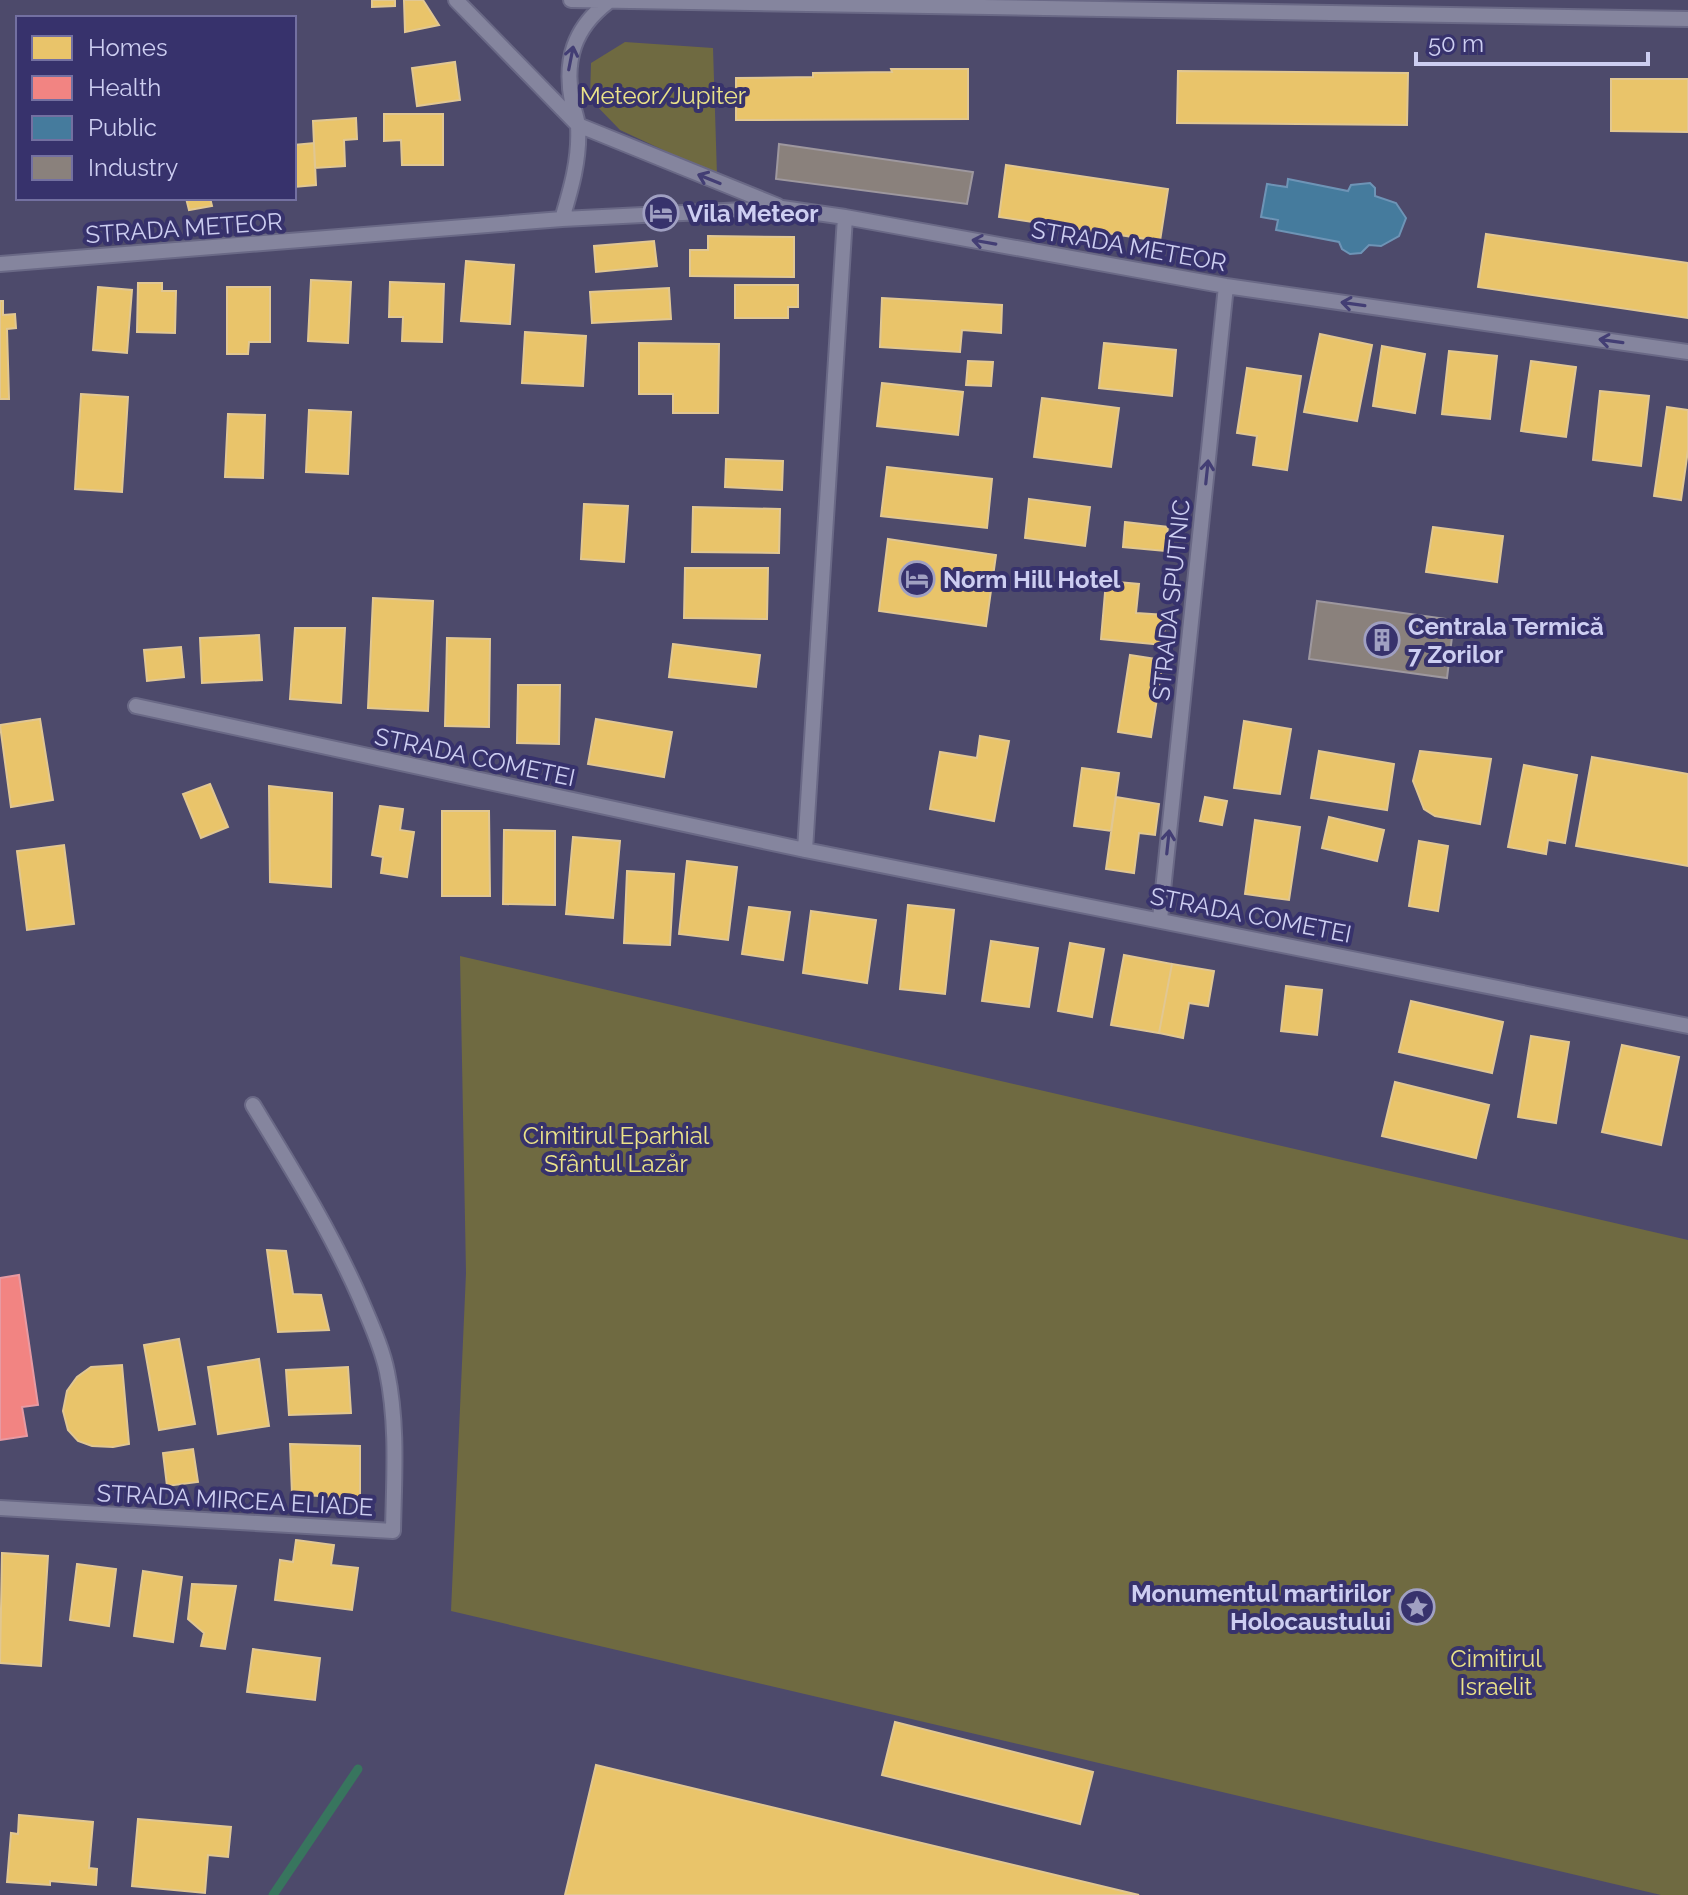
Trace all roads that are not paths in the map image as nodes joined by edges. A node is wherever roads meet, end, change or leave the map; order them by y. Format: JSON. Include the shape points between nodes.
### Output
{"nodes":[{"id":1,"x":456,"y":0,"type":"edge"},
{"id":2,"x":571,"y":0,"type":"edge"},
{"id":3,"x":608,"y":2,"type":"junction"},
{"id":4,"x":1688,"y":19,"type":"edge"},
{"id":5,"x":578,"y":125,"type":"junction"},
{"id":6,"x":782,"y":208,"type":"junction"},
{"id":7,"x":845,"y":217,"type":"junction"},
{"id":8,"x":562,"y":219,"type":"junction"},
{"id":9,"x":0,"y":264,"type":"edge"},
{"id":10,"x":1226,"y":286,"type":"junction"},
{"id":11,"x":1688,"y":352,"type":"edge"},
{"id":12,"x":136,"y":706,"type":"dead end"},
{"id":13,"x":805,"y":850,"type":"junction"},
{"id":14,"x":1160,"y":919,"type":"junction"},
{"id":15,"x":1688,"y":1026,"type":"edge"},
{"id":16,"x":253,"y":1105,"type":"dead end"},
{"id":17,"x":0,"y":1508,"type":"edge"}],
"edges":[{"from":1,"to":5,"type":"street"},
{"from":2,"to":3,"type":"street"},
{"from":3,"to":4,"type":"street"},
{"from":5,"to":3,"type":"street","one_way":true,"via":[[568,65],[583,25]]},
{"from":6,"to":5,"type":"street","one_way":true},
{"from":5,"to":8,"type":"street","via":[[575,177]]},
{"from":6,"to":7,"type":"street","name":"STRADA METEOR"},
{"from":6,"to":8,"type":"street","name":"STRADA METEOR"},
{"from":10,"to":7,"type":"street","name":"STRADA METEOR","one_way":true},
{"from":7,"to":13,"type":"street"},
{"from":8,"to":9,"type":"street","name":"STRADA METEOR"},
{"from":11,"to":10,"type":"street","name":"STRADA METEOR","one_way":true},
{"from":14,"to":10,"type":"street","name":"STRADA SPUTNIC","one_way":true},
{"from":12,"to":13,"type":"street","name":"STRADA COMETEI"},
{"from":13,"to":14,"type":"street","name":"STRADA COMETEI"},
{"from":14,"to":15,"type":"street","name":"STRADA COMETEI"},
{"from":16,"to":17,"type":"street","name":"STRADA MIRCEA ELIADE","via":[[318,1210],[380,1347],[395,1444],[393,1531]]}]}
